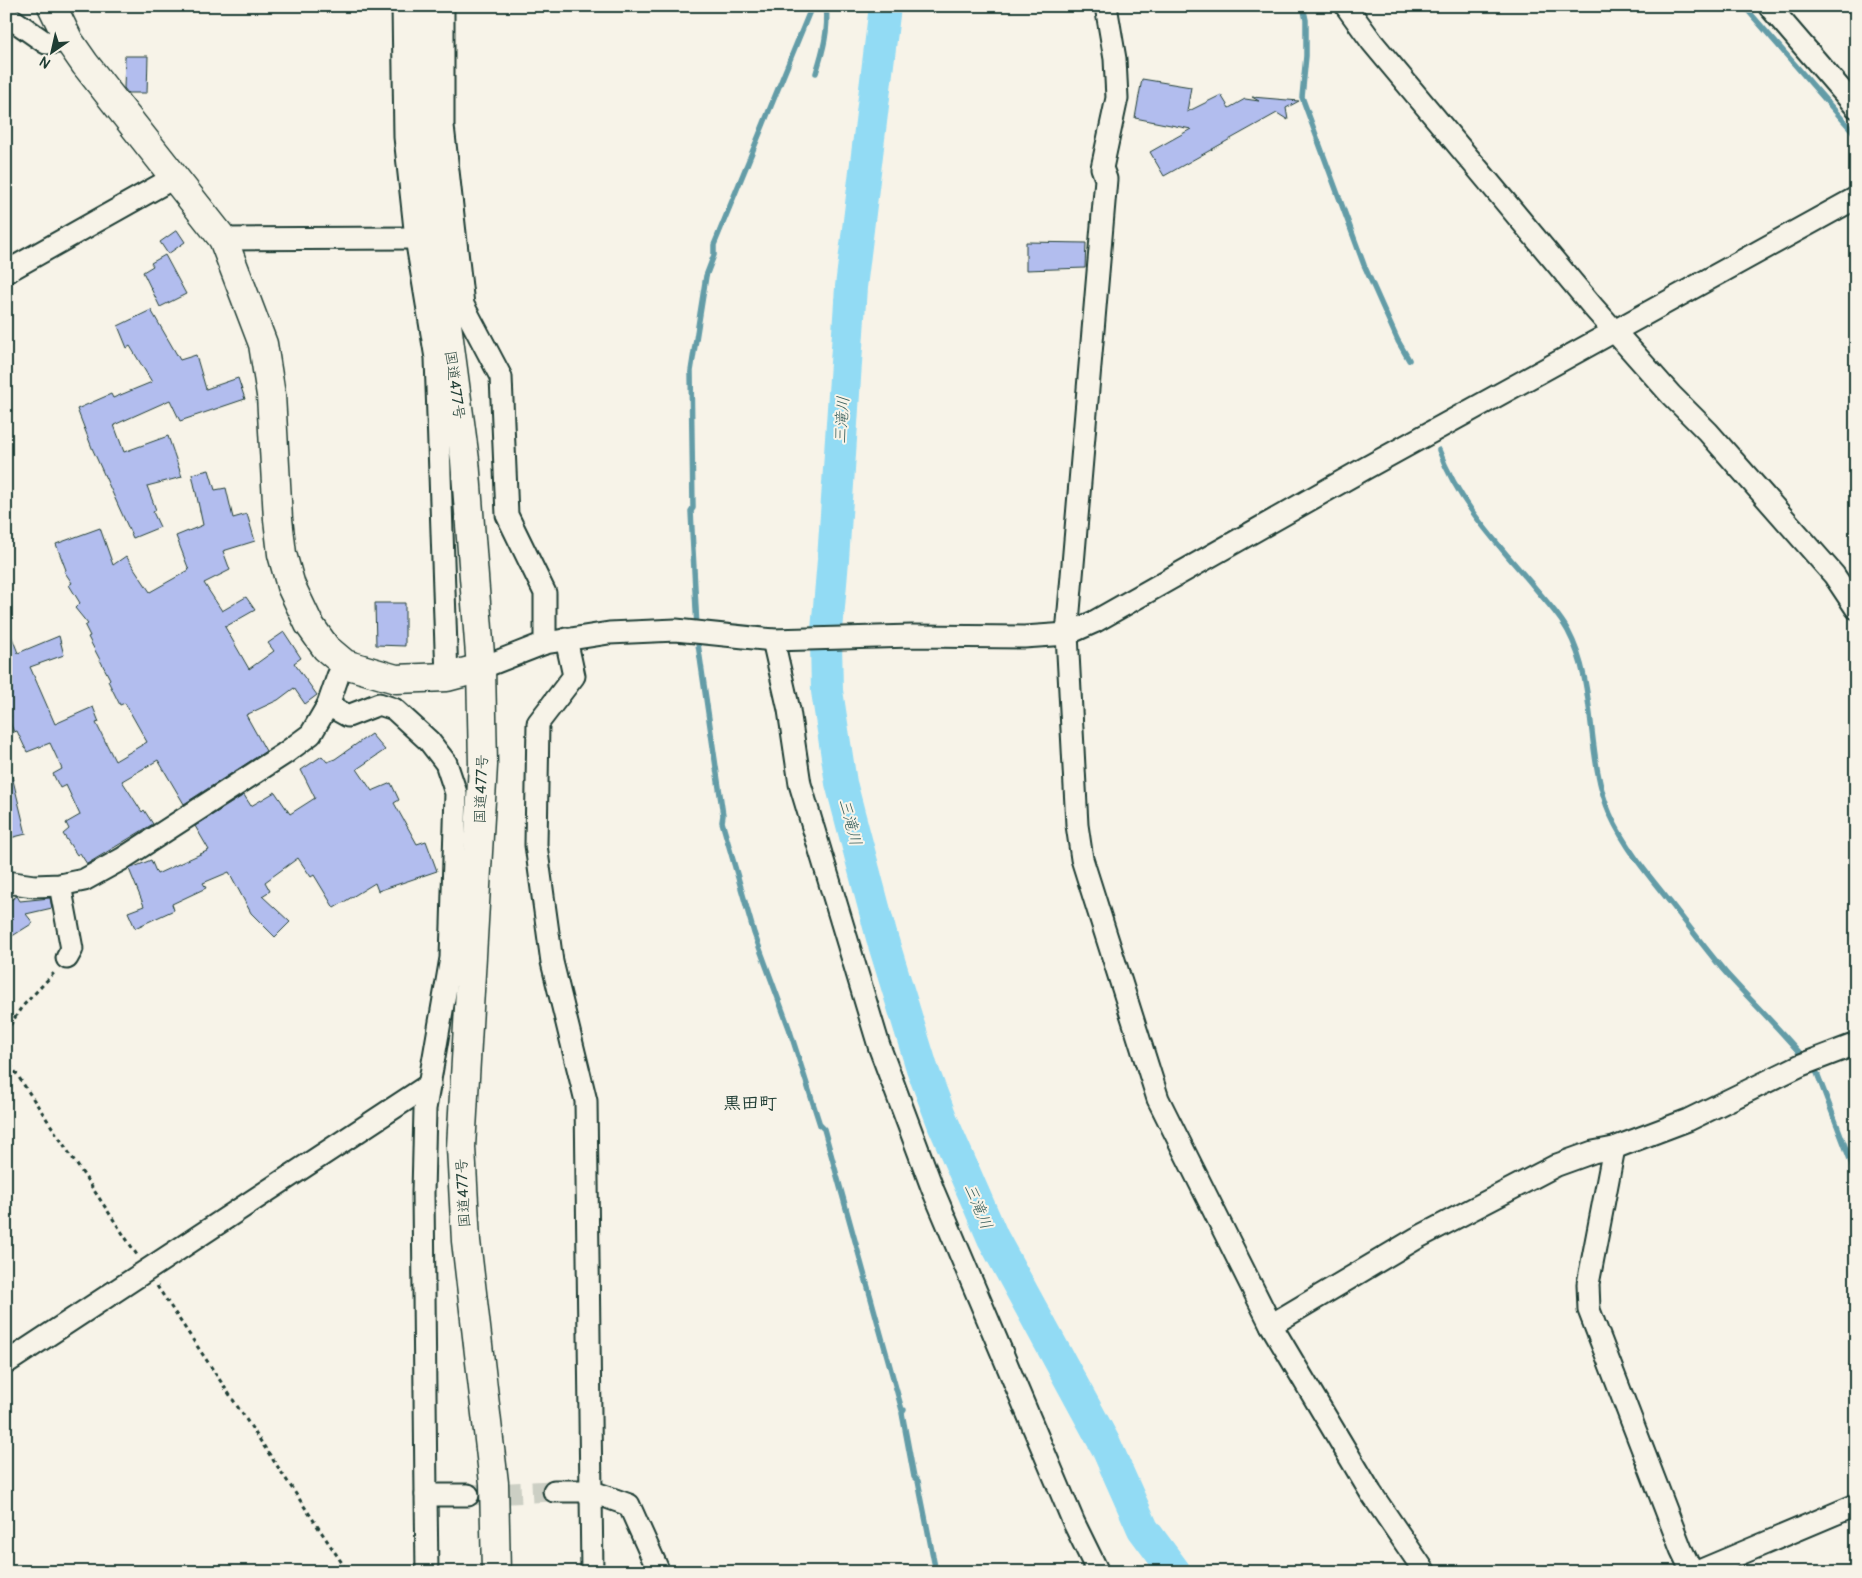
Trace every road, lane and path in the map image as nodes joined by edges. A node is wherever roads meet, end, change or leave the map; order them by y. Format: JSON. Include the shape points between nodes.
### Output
{"nodes":[{"id":1,"x":52,"y":6,"type":"edge"},
{"id":2,"x":402,"y":6,"type":"edge"},
{"id":3,"x":422,"y":6,"type":"edge"},
{"id":4,"x":443,"y":6,"type":"edge"},
{"id":5,"x":1106,"y":6,"type":"edge"},
{"id":6,"x":1346,"y":6,"type":"edge"},
{"id":7,"x":1769,"y":6,"type":"edge"},
{"id":8,"x":6,"y":15,"type":"edge"},
{"id":9,"x":69,"y":41,"type":"junction"},
{"id":10,"x":1856,"y":107,"type":"edge"},
{"id":11,"x":175,"y":177,"type":"junction"},
{"id":12,"x":1856,"y":198,"type":"edge"},
{"id":13,"x":416,"y":238,"type":"junction"},
{"id":14,"x":223,"y":239,"type":"junction"},
{"id":15,"x":6,"y":272,"type":"edge"},
{"id":16,"x":1615,"y":332,"type":"junction"},
{"id":17,"x":1856,"y":608,"type":"edge"},
{"id":18,"x":1067,"y":634,"type":"junction"},
{"id":19,"x":566,"y":639,"type":"junction"},
{"id":20,"x":776,"y":639,"type":"junction"},
{"id":21,"x":545,"y":643,"type":"junction"},
{"id":22,"x":345,"y":664,"type":"junction"},
{"id":23,"x":481,"y":668,"type":"junction"},
{"id":24,"x":447,"y":677,"type":"junction"},
{"id":25,"x":328,"y":705,"type":"junction"},
{"id":26,"x":6,"y":882,"type":"edge"},
{"id":27,"x":60,"y":885,"type":"junction"},
{"id":28,"x":67,"y":958,"type":"joint"},
{"id":29,"x":6,"y":1032,"type":"edge"},
{"id":30,"x":1856,"y":1044,"type":"edge"},
{"id":31,"x":6,"y":1058,"type":"edge"},
{"id":32,"x":430,"y":1084,"type":"junction"},
{"id":33,"x":1614,"y":1148,"type":"junction"},
{"id":34,"x":147,"y":1270,"type":"junction"},
{"id":35,"x":1271,"y":1325,"type":"junction"},
{"id":36,"x":6,"y":1363,"type":"edge"},
{"id":37,"x":554,"y":1491,"type":"tunnel mouth"},
{"id":38,"x":590,"y":1491,"type":"junction"},
{"id":39,"x":426,"y":1495,"type":"junction"},
{"id":40,"x":468,"y":1495,"type":"tunnel mouth"},
{"id":41,"x":1856,"y":1505,"type":"edge"},
{"id":42,"x":348,"y":1572,"type":"edge"},
{"id":43,"x":427,"y":1572,"type":"edge"},
{"id":44,"x":496,"y":1572,"type":"edge"},
{"id":45,"x":592,"y":1572,"type":"edge"},
{"id":46,"x":659,"y":1572,"type":"edge"},
{"id":47,"x":1098,"y":1572,"type":"edge"},
{"id":48,"x":1425,"y":1572,"type":"edge"},
{"id":49,"x":1692,"y":1572,"type":"edge"},
{"id":50,"x":1697,"y":1572,"type":"edge"}],
"edges":[{"from":1,"to":9,"type":"main road"},
{"from":2,"to":13,"type":"street","via":[[405,137]]},
{"from":3,"to":23,"type":"main road","name":"国道477号","via":[[423,81],[432,211],[465,460]]},
{"from":4,"to":21,"type":"street","via":[[443,126],[463,305],[501,377],[507,515],[545,593]]},
{"from":5,"to":18,"type":"street","via":[[1115,59],[1117,98],[1102,168],[1106,179]]},
{"from":6,"to":16,"type":"street","via":[[1372,42]]},
{"from":7,"to":10,"type":"street"},
{"from":8,"to":9,"type":"street","via":[[46,43]]},
{"from":9,"to":11,"type":"main road"},
{"from":11,"to":14,"type":"main road"},
{"from":11,"to":15,"type":"street"},
{"from":12,"to":16,"type":"street"},
{"from":13,"to":14,"type":"street"},
{"from":13,"to":24,"type":"street","via":[[436,358]]},
{"from":14,"to":22,"type":"main road","via":[[263,344],[272,395],[282,554],[291,586],[309,624],[326,648]]},
{"from":16,"to":17,"type":"street","via":[[1834,575]]},
{"from":16,"to":18,"type":"street","via":[[1094,622]]},
{"from":18,"to":20,"type":"street"},
{"from":18,"to":35,"type":"street","via":[[1077,825],[1082,859],[1158,1100]]},
{"from":19,"to":20,"type":"street","via":[[676,630]]},
{"from":19,"to":21,"type":"street"},
{"from":19,"to":38,"type":"street","via":[[574,676],[538,723],[536,845],[552,962],[586,1101]]},
{"from":20,"to":47,"type":"street","via":[[800,784],[879,1046],[933,1190],[1074,1523]]},
{"from":21,"to":23,"type":"street"},
{"from":22,"to":24,"type":"main road","via":[[396,679]]},
{"from":22,"to":25,"type":"street"},
{"from":23,"to":24,"type":"main road"},
{"from":23,"to":44,"type":"main road","name":"国道477号","via":[[483,765],[461,1147],[466,1241],[494,1483]]},
{"from":25,"to":27,"type":"street","via":[[311,734],[284,754],[101,871],[84,880]]},
{"from":25,"to":32,"type":"street","via":[[348,716],[379,704],[394,709],[429,741],[446,763],[456,792],[451,958]]},
{"from":26,"to":27,"type":"street"},
{"from":27,"to":28,"type":"street","via":[[72,949]]},
{"from":28,"to":29,"type":"path","via":[[21,1008]]},
{"from":30,"to":33,"type":"street","via":[[1808,1062],[1688,1120]]},
{"from":31,"to":34,"type":"path"},
{"from":32,"to":34,"type":"street"},
{"from":32,"to":39,"type":"street","via":[[425,1109],[422,1193]]},
{"from":33,"to":35,"type":"street","via":[[1557,1165],[1418,1238]]},
{"from":33,"to":49,"type":"street","via":[[1588,1284],[1589,1310]]},
{"from":34,"to":36,"type":"street"},
{"from":34,"to":42,"type":"path"},
{"from":35,"to":48,"type":"street","via":[[1371,1493]]},
{"from":37,"to":38,"type":"street"},
{"from":38,"to":45,"type":"street"},
{"from":38,"to":46,"type":"street","via":[[629,1506]]},
{"from":39,"to":40,"type":"street"},
{"from":39,"to":43,"type":"street"},
{"from":41,"to":50,"type":"street"}]}
